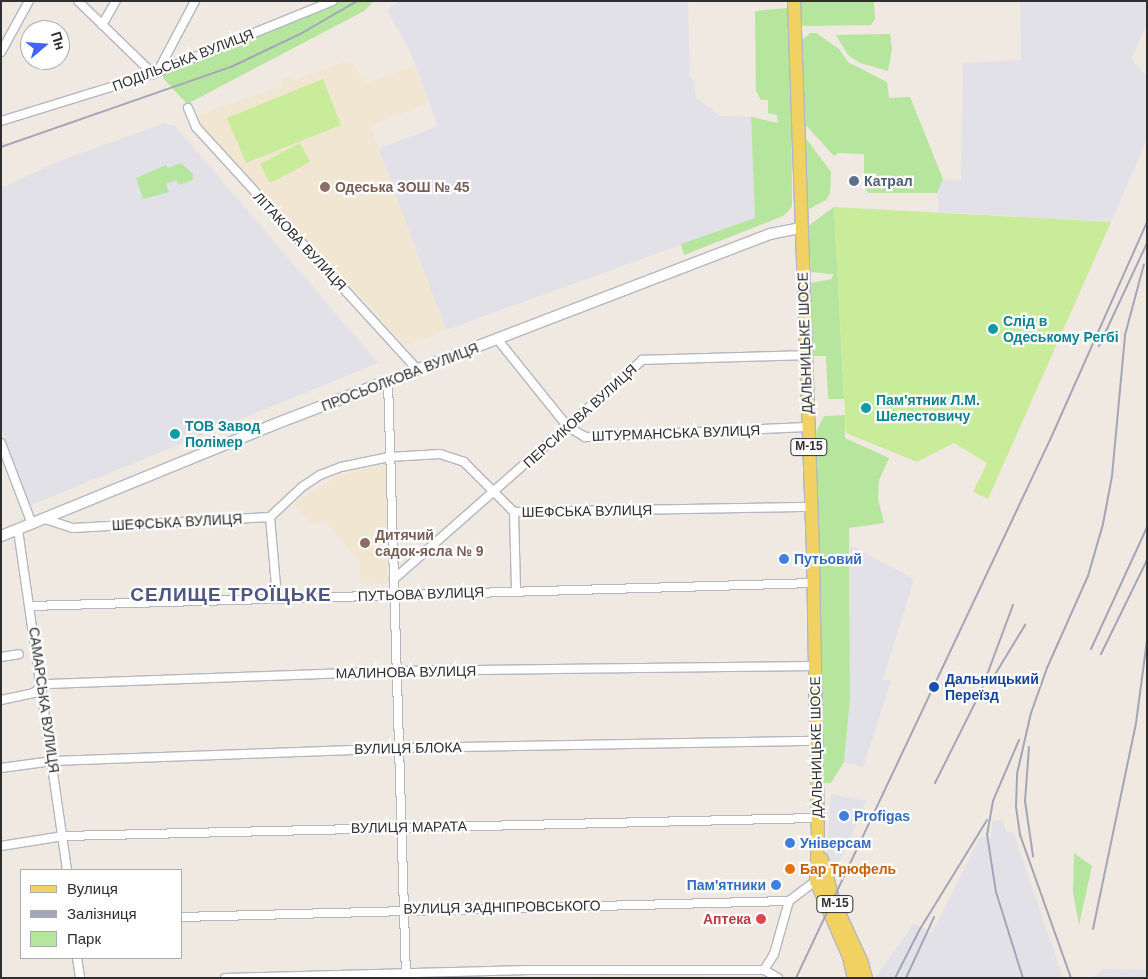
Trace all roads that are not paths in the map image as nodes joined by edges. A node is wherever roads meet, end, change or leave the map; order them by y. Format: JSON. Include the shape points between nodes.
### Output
{"nodes":[{"id":1,"x":29,"y":1,"type":"edge"},
{"id":2,"x":78,"y":1,"type":"edge"},
{"id":3,"x":116,"y":1,"type":"edge"},
{"id":4,"x":195,"y":1,"type":"edge"},
{"id":5,"x":333,"y":1,"type":"edge"},
{"id":6,"x":794,"y":1,"type":"edge"},
{"id":7,"x":102,"y":25,"type":"junction"},
{"id":8,"x":1,"y":52,"type":"edge"},
{"id":9,"x":156,"y":72,"type":"junction"},
{"id":10,"x":188,"y":108,"type":"dead end"},
{"id":11,"x":1,"y":121,"type":"edge"},
{"id":12,"x":801,"y":228,"type":"junction"},
{"id":13,"x":498,"y":340,"type":"junction"},
{"id":14,"x":806,"y":355,"type":"junction"},
{"id":15,"x":418,"y":370,"type":"junction"},
{"id":16,"x":388,"y":381,"type":"junction"},
{"id":17,"x":568,"y":427,"type":"junction"},
{"id":18,"x":808,"y":427,"type":"junction"},
{"id":19,"x":1,"y":443,"type":"edge"},
{"id":20,"x":389,"y":457,"type":"junction"},
{"id":21,"x":495,"y":491,"type":"junction"},
{"id":22,"x":811,"y":507,"type":"junction"},
{"id":23,"x":514,"y":512,"type":"junction"},
{"id":24,"x":270,"y":517,"type":"junction"},
{"id":25,"x":45,"y":519,"type":"junction"},
{"id":26,"x":32,"y":524,"type":"junction"},
{"id":27,"x":18,"y":530,"type":"junction"},
{"id":28,"x":1,"y":536,"type":"edge"},
{"id":29,"x":394,"y":579,"type":"junction"},
{"id":30,"x":813,"y":582,"type":"junction"},
{"id":31,"x":516,"y":591,"type":"junction"},
{"id":32,"x":394,"y":595,"type":"junction"},
{"id":33,"x":277,"y":596,"type":"junction"},
{"id":34,"x":30,"y":606,"type":"junction"},
{"id":35,"x":19,"y":654,"type":"dead end"},
{"id":36,"x":1,"y":657,"type":"edge"},
{"id":37,"x":815,"y":666,"type":"junction"},
{"id":38,"x":397,"y":671,"type":"junction"},
{"id":39,"x":41,"y":688,"type":"junction"},
{"id":40,"x":1,"y":700,"type":"edge"},
{"id":41,"x":816,"y":741,"type":"junction"},
{"id":42,"x":401,"y":748,"type":"junction"},
{"id":43,"x":53,"y":761,"type":"junction"},
{"id":44,"x":1,"y":768,"type":"edge"},
{"id":45,"x":818,"y":818,"type":"junction"},
{"id":46,"x":402,"y":828,"type":"junction"},
{"id":47,"x":818,"y":834,"type":"junction"},
{"id":48,"x":63,"y":836,"type":"junction"},
{"id":49,"x":1,"y":846,"type":"edge"},
{"id":50,"x":67,"y":869,"type":"edge"},
{"id":51,"x":816,"y":881,"type":"junction"},
{"id":52,"x":789,"y":901,"type":"junction"},
{"id":53,"x":403,"y":909,"type":"junction"},
{"id":54,"x":182,"y":917,"type":"edge"},
{"id":55,"x":77,"y":959,"type":"edge"},
{"id":56,"x":764,"y":970,"type":"junction"},
{"id":57,"x":528,"y":974,"type":"edge"},
{"id":58,"x":406,"y":976,"type":"edge"},
{"id":59,"x":80,"y":978,"type":"edge"},
{"id":60,"x":225,"y":978,"type":"edge"},
{"id":61,"x":778,"y":978,"type":"edge"},
{"id":62,"x":854,"y":978,"type":"edge"},
{"id":63,"x":866,"y":978,"type":"edge"}],
"edges":[{"from":1,"to":8,"type":"street"},
{"from":2,"to":7,"type":"street"},
{"from":3,"to":7,"type":"street"},
{"from":4,"to":9,"type":"street"},
{"from":5,"to":9,"type":"street","name":"ПОДІЛЬСЬКА ВУЛИЦЯ"},
{"from":6,"to":12,"type":"main road","name":"ДАЛЬНИЦЬКЕ ШОСЕ","number":"М-15"},
{"from":7,"to":9,"type":"street"},
{"from":9,"to":11,"type":"street","name":"ПОДІЛЬСЬКА ВУЛИЦЯ"},
{"from":10,"to":15,"type":"street","name":"ЛІТАКОВА ВУЛИЦЯ","via":[[196,127]]},
{"from":12,"to":13,"type":"street","name":"ПРОСЬОЛКОВА ВУЛИЦЯ","via":[[770,234]]},
{"from":12,"to":14,"type":"main road","name":"ДАЛЬНИЦЬКЕ ШОСЕ","number":"М-15"},
{"from":13,"to":15,"type":"street","name":"ПРОСЬОЛКОВА ВУЛИЦЯ"},
{"from":13,"to":17,"type":"street"},
{"from":14,"to":17,"type":"street","name":"ПЕРСИКОВА ВУЛИЦЯ","via":[[642,360]]},
{"from":14,"to":18,"type":"main road","name":"ДАЛЬНИЦЬКЕ ШОСЕ","number":"М-15"},
{"from":15,"to":16,"type":"street","name":"ПРОСЬОЛКОВА ВУЛИЦЯ"},
{"from":16,"to":20,"type":"street"},
{"from":16,"to":25,"type":"street","name":"ПРОСЬОЛКОВА ВУЛИЦЯ","via":[[145,476]]},
{"from":17,"to":18,"type":"street","name":"ШТУРМАНСЬКА ВУЛИЦЯ","via":[[586,436]]},
{"from":17,"to":21,"type":"street","name":"ПЕРСИКОВА ВУЛИЦЯ"},
{"from":18,"to":22,"type":"main road","name":"ДАЛЬНИЦЬКЕ ШОСЕ","number":"М-15"},
{"from":19,"to":26,"type":"street"},
{"from":20,"to":21,"type":"street","name":"ШЕФСЬКА ВУЛИЦЯ","via":[[440,454],[464,462]]},
{"from":20,"to":24,"type":"street","name":"ШЕФСЬКА ВУЛИЦЯ","via":[[340,467],[320,475]]},
{"from":20,"to":29,"type":"street"},
{"from":21,"to":23,"type":"street","name":"ШЕФСЬКА ВУЛИЦЯ"},
{"from":21,"to":29,"type":"street","name":"ПЕРСИКОВА ВУЛИЦЯ"},
{"from":22,"to":23,"type":"street","name":"ШЕФСЬКА ВУЛИЦЯ"},
{"from":22,"to":30,"type":"main road","name":"ДАЛЬНИЦЬКЕ ШОСЕ","number":"М-15"},
{"from":23,"to":31,"type":"street"},
{"from":24,"to":25,"type":"street","name":"ШЕФСЬКА ВУЛИЦЯ","via":[[72,528]]},
{"from":24,"to":33,"type":"street"},
{"from":25,"to":26,"type":"street","name":"ПРОСЬОЛКОВА ВУЛИЦЯ"},
{"from":26,"to":27,"type":"street","name":"ПРОСЬОЛКОВА ВУЛИЦЯ"},
{"from":27,"to":28,"type":"street","name":"ПРОСЬОЛКОВА ВУЛИЦЯ"},
{"from":27,"to":34,"type":"street","name":"САМАРСЬКА ВУЛИЦЯ"},
{"from":29,"to":32,"type":"street"},
{"from":30,"to":31,"type":"street","name":"ПУТЬОВА ВУЛИЦЯ"},
{"from":30,"to":37,"type":"main road","name":"ДАЛЬНИЦЬКЕ ШОСЕ","number":"М-15"},
{"from":31,"to":32,"type":"street","name":"ПУТЬОВА ВУЛИЦЯ"},
{"from":32,"to":33,"type":"street","name":"ПУТЬОВА ВУЛИЦЯ"},
{"from":32,"to":38,"type":"street"},
{"from":33,"to":34,"type":"street","name":"ПУТЬОВА ВУЛИЦЯ"},
{"from":34,"to":39,"type":"street","name":"САМАРСЬКА ВУЛИЦЯ"},
{"from":35,"to":36,"type":"street"},
{"from":37,"to":38,"type":"street","name":"МАЛИНОВА ВУЛИЦЯ"},
{"from":37,"to":41,"type":"main road","name":"ДАЛЬНИЦЬКЕ ШОСЕ","number":"М-15"},
{"from":38,"to":39,"type":"street","name":"МАЛИНОВА ВУЛИЦЯ","via":[[48,684]]},
{"from":38,"to":42,"type":"street"},
{"from":39,"to":40,"type":"street","name":"МАЛИНОВА ВУЛИЦЯ"},
{"from":39,"to":43,"type":"street","name":"САМАРСЬКА ВУЛИЦЯ"},
{"from":41,"to":42,"type":"street","name":"ВУЛИЦЯ БЛОКА"},
{"from":41,"to":45,"type":"main road","name":"ДАЛЬНИЦЬКЕ ШОСЕ","number":"М-15"},
{"from":42,"to":43,"type":"street","name":"ВУЛИЦЯ БЛОКА"},
{"from":42,"to":46,"type":"street"},
{"from":43,"to":44,"type":"street","name":"ВУЛИЦЯ БЛОКА"},
{"from":43,"to":48,"type":"street","name":"САМАРСЬКА ВУЛИЦЯ"},
{"from":45,"to":46,"type":"street","name":"ВУЛИЦЯ МАРАТА"},
{"from":45,"to":47,"type":"main road","name":"ДАЛЬНИЦЬКЕ ШОСЕ","number":"М-15"},
{"from":46,"to":48,"type":"street","name":"ВУЛИЦЯ МАРАТА"},
{"from":46,"to":53,"type":"street"},
{"from":47,"to":51,"type":"main road","number":"М-15"},
{"from":47,"to":63,"type":"main road","number":"М-15","via":[[827,884]]},
{"from":48,"to":49,"type":"street","name":"ВУЛИЦЯ МАРАТА"},
{"from":48,"to":50,"type":"street","name":"САМАРСЬКА ВУЛИЦЯ"},
{"from":51,"to":52,"type":"street"},
{"from":51,"to":62,"type":"main road","number":"М-15","via":[[849,957]]},
{"from":52,"to":53,"type":"street","name":"ВУЛИЦЯ ЗАДНІПРОВСЬКОГО"},
{"from":52,"to":56,"type":"street","via":[[774,954]]},
{"from":53,"to":54,"type":"street","name":"ВУЛИЦЯ ЗАДНІПРОВСЬКОГО"},
{"from":53,"to":58,"type":"street"},
{"from":55,"to":59,"type":"street"},
{"from":56,"to":57,"type":"street"},
{"from":56,"to":61,"type":"street"},
{"from":57,"to":58,"type":"street"},
{"from":58,"to":60,"type":"street"}]}
